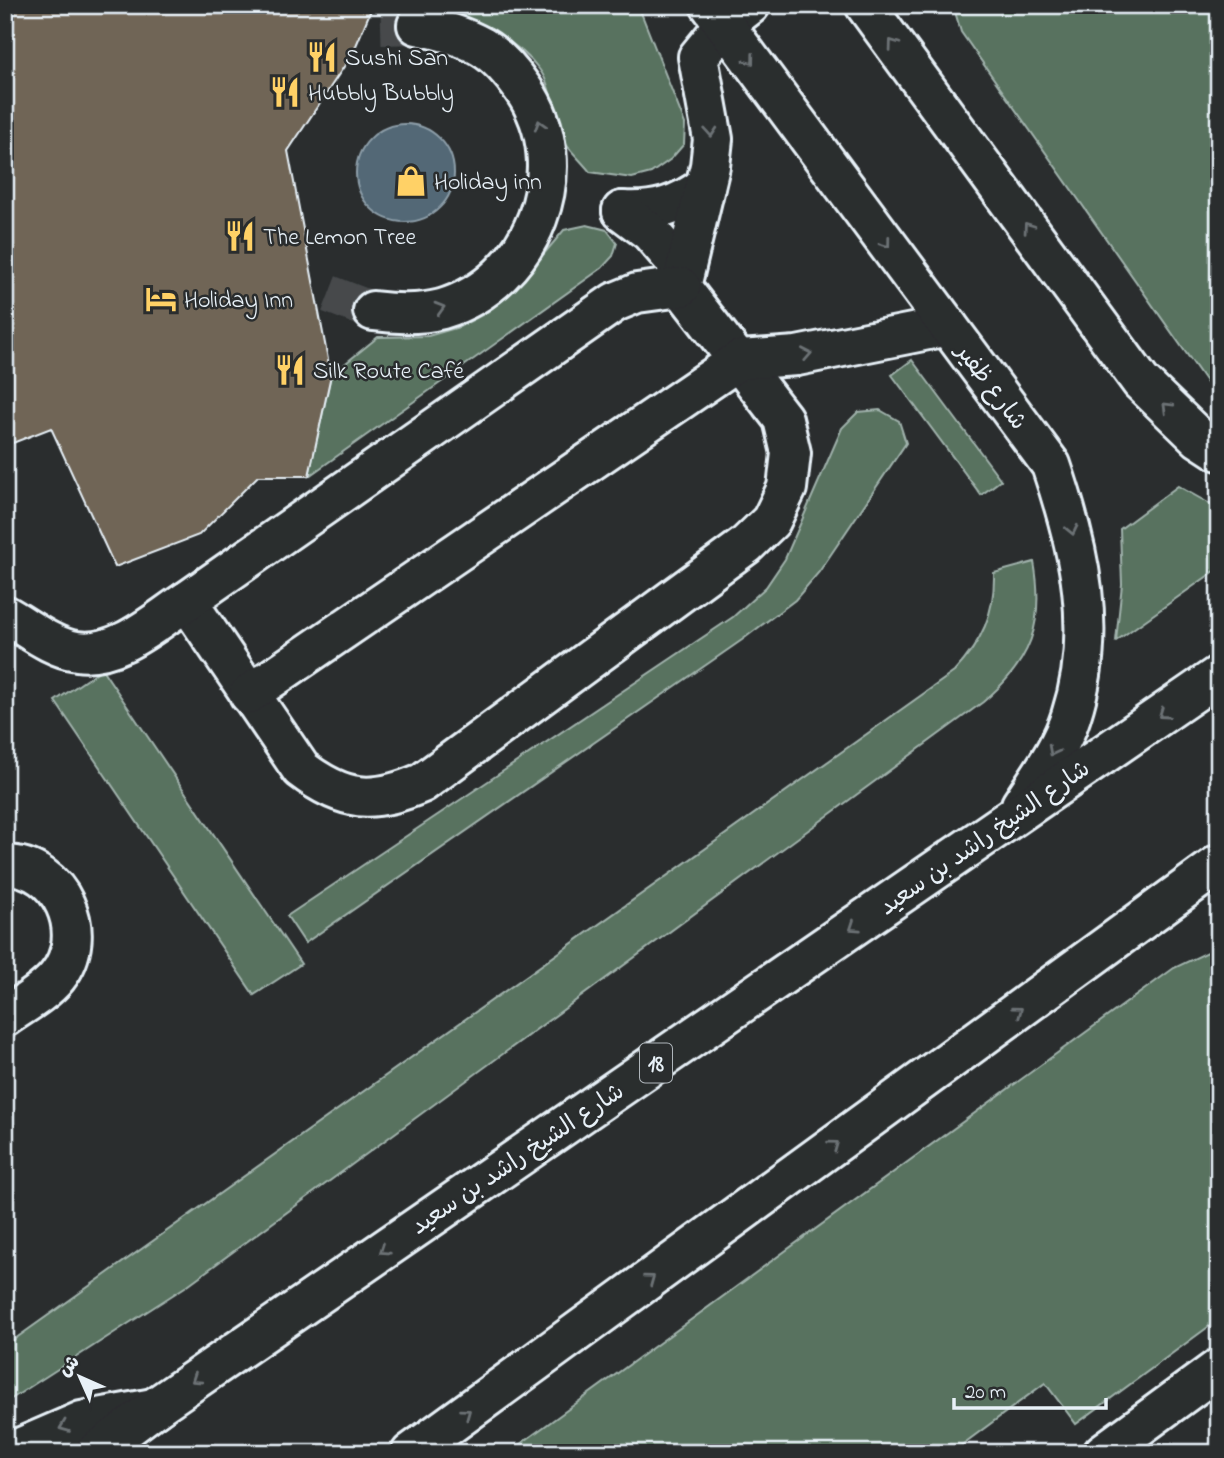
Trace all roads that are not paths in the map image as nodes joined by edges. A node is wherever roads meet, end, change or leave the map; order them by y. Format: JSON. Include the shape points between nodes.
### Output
{"nodes":[{"id":1,"x":865,"y":5,"type":"edge"},
{"id":2,"x":728,"y":12,"type":"edge"},
{"id":3,"x":417,"y":25,"type":"tunnel mouth"},
{"id":4,"x":705,"y":186,"type":"junction"},
{"id":5,"x":683,"y":279,"type":"junction"},
{"id":6,"x":373,"y":311,"type":"tunnel mouth"},
{"id":7,"x":948,"y":326,"type":"junction"},
{"id":8,"x":739,"y":360,"type":"junction"},
{"id":9,"x":1219,"y":451,"type":"edge"},
{"id":10,"x":187,"y":601,"type":"junction"},
{"id":11,"x":5,"y":615,"type":"edge"},
{"id":12,"x":1219,"y":676,"type":"edge"},
{"id":13,"x":248,"y":694,"type":"junction"},
{"id":14,"x":1012,"y":818,"type":"junction"},
{"id":15,"x":7,"y":861,"type":"edge"},
{"id":16,"x":1219,"y":864,"type":"edge"},
{"id":17,"x":5,"y":1017,"type":"edge"},
{"id":18,"x":1219,"y":1368,"type":"edge"},
{"id":19,"x":154,"y":1408,"type":"junction"},
{"id":20,"x":8,"y":1453,"type":"edge"},
{"id":21,"x":94,"y":1453,"type":"edge"},
{"id":22,"x":411,"y":1453,"type":"edge"},
{"id":23,"x":1103,"y":1453,"type":"edge"}],
"edges":[{"from":9,"to":1,"type":"main road","one_way":true,"via":[[1199,438],[1141,382]]},
{"from":2,"to":4,"type":"main road","one_way":true,"via":[[698,57],[713,139]]},
{"from":2,"to":7,"type":"main road","name":"شارع ظفير","one_way":true},
{"from":6,"to":3,"type":"main road","one_way":true,"via":[[431,311],[484,288],[518,256],[546,192],[548,169],[540,122],[510,72],[484,48],[452,33]]},
{"from":4,"to":5,"type":"main road"},
{"from":4,"to":5,"type":"main road","via":[[675,206],[622,211],[650,232]]},
{"from":5,"to":8,"type":"main road"},
{"from":5,"to":10,"type":"main road","via":[[615,302]]},
{"from":8,"to":7,"type":"main road","one_way":true,"via":[[797,356]]},
{"from":7,"to":14,"type":"main road","name":"شارع ظفير","one_way":true,"via":[[1051,465],[1068,515],[1084,589],[1083,653],[1071,717]]},
{"from":8,"to":13,"type":"main road"},
{"from":8,"to":13,"type":"main road","via":[[783,419],[791,453],[787,488],[771,521],[746,545],[422,783],[391,796],[359,797],[327,789],[301,769]]},
{"from":10,"to":11,"type":"main road","via":[[117,646],[97,651],[77,652],[57,645]]},
{"from":10,"to":13,"type":"main road"},
{"from":12,"to":14,"type":"main road","name":"شارع الشيخ راشد بن سعيد","number":"18","one_way":true},
{"from":14,"to":19,"type":"main road","name":"شارع الشيخ راشد بن سعيد","number":"18","one_way":true},
{"from":15,"to":17,"type":"main road","via":[[28,869],[57,890],[72,924],[71,942],[57,977]]},
{"from":22,"to":16,"type":"main road","one_way":true},
{"from":18,"to":23,"type":"main road"},
{"from":19,"to":20,"type":"main road","one_way":true,"via":[[82,1421]]},
{"from":19,"to":21,"type":"main road","name":"شارع الشيخ راشد بن سعيد","number":"18"}]}
